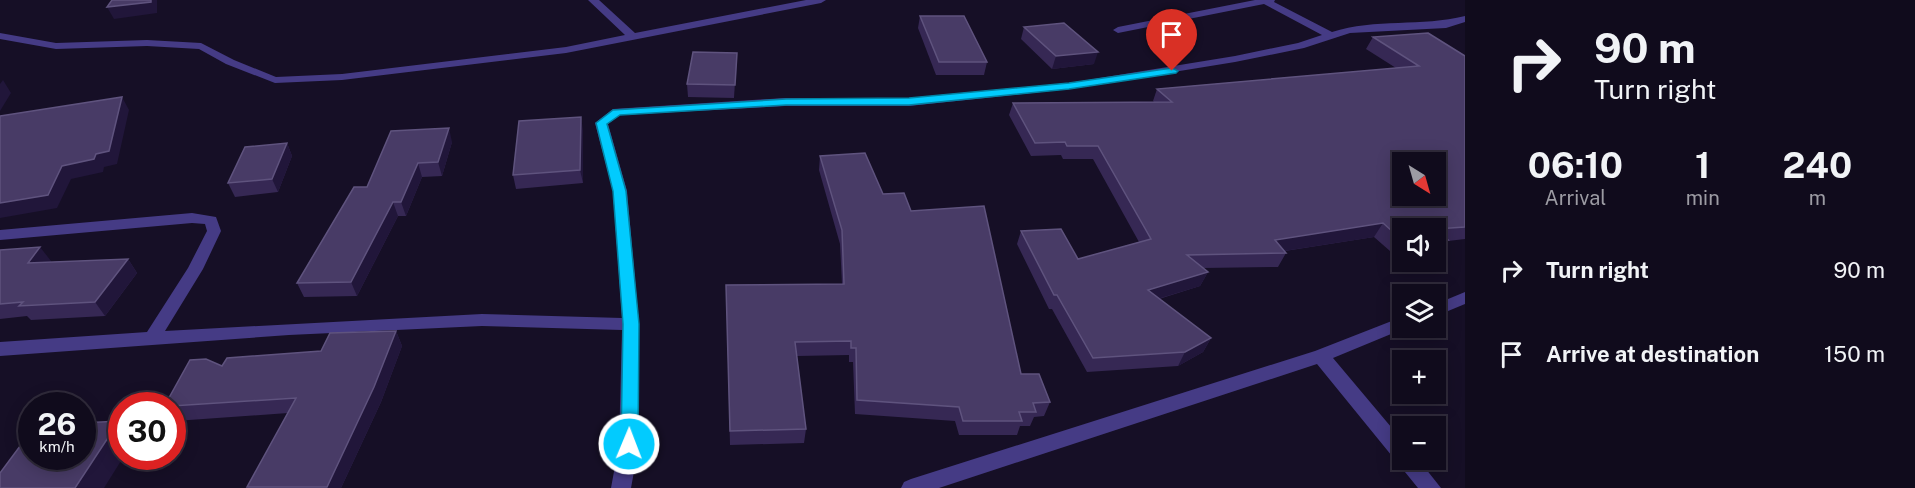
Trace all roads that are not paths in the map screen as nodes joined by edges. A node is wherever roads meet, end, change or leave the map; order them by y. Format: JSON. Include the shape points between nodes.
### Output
{"nodes":[{"id":1,"x":593,"y":0,"type":"edge"},
{"id":2,"x":821,"y":0,"type":"edge"},
{"id":3,"x":1267,"y":0,"type":"edge"},
{"id":4,"x":1465,"y":20,"type":"edge"},
{"id":5,"x":1118,"y":30,"type":"dead end"},
{"id":6,"x":1330,"y":35,"type":"junction"},
{"id":7,"x":0,"y":36,"type":"edge"},
{"id":8,"x":632,"y":36,"type":"junction"},
{"id":9,"x":0,"y":235,"type":"edge"},
{"id":10,"x":1465,"y":298,"type":"edge"},
{"id":11,"x":1446,"y":306,"type":"edge"},
{"id":12,"x":631,"y":324,"type":"junction"},
{"id":13,"x":1392,"y":327,"type":"edge"},
{"id":14,"x":151,"y":340,"type":"junction"},
{"id":15,"x":0,"y":350,"type":"edge"},
{"id":16,"x":1321,"y":356,"type":"junction"},
{"id":17,"x":1392,"y":442,"type":"edge"},
{"id":18,"x":1415,"y":470,"type":"edge"},
{"id":19,"x":621,"y":488,"type":"edge"},
{"id":20,"x":911,"y":488,"type":"edge"},
{"id":21,"x":1431,"y":488,"type":"edge"}],
"edges":[{"from":1,"to":8,"type":"street"},
{"from":2,"to":8,"type":"street"},
{"from":3,"to":5,"type":"street"},
{"from":3,"to":6,"type":"street"},
{"from":4,"to":6,"type":"street"},
{"from":6,"to":12,"type":"street","via":[[1300,46],[1235,59],[1069,86],[909,102],[786,102],[617,112],[601,123],[620,191]]},
{"from":7,"to":8,"type":"street","via":[[56,46],[201,46],[275,80],[467,64]]},
{"from":9,"to":14,"type":"street","via":[[192,218],[211,220],[214,231],[195,269]]},
{"from":10,"to":11,"type":"street"},
{"from":12,"to":14,"type":"street","via":[[483,320]]},
{"from":12,"to":19,"type":"street","via":[[629,444]]},
{"from":13,"to":16,"type":"street"},
{"from":14,"to":15,"type":"street"},
{"from":16,"to":17,"type":"street"},
{"from":16,"to":20,"type":"street"},
{"from":18,"to":21,"type":"street"}]}
